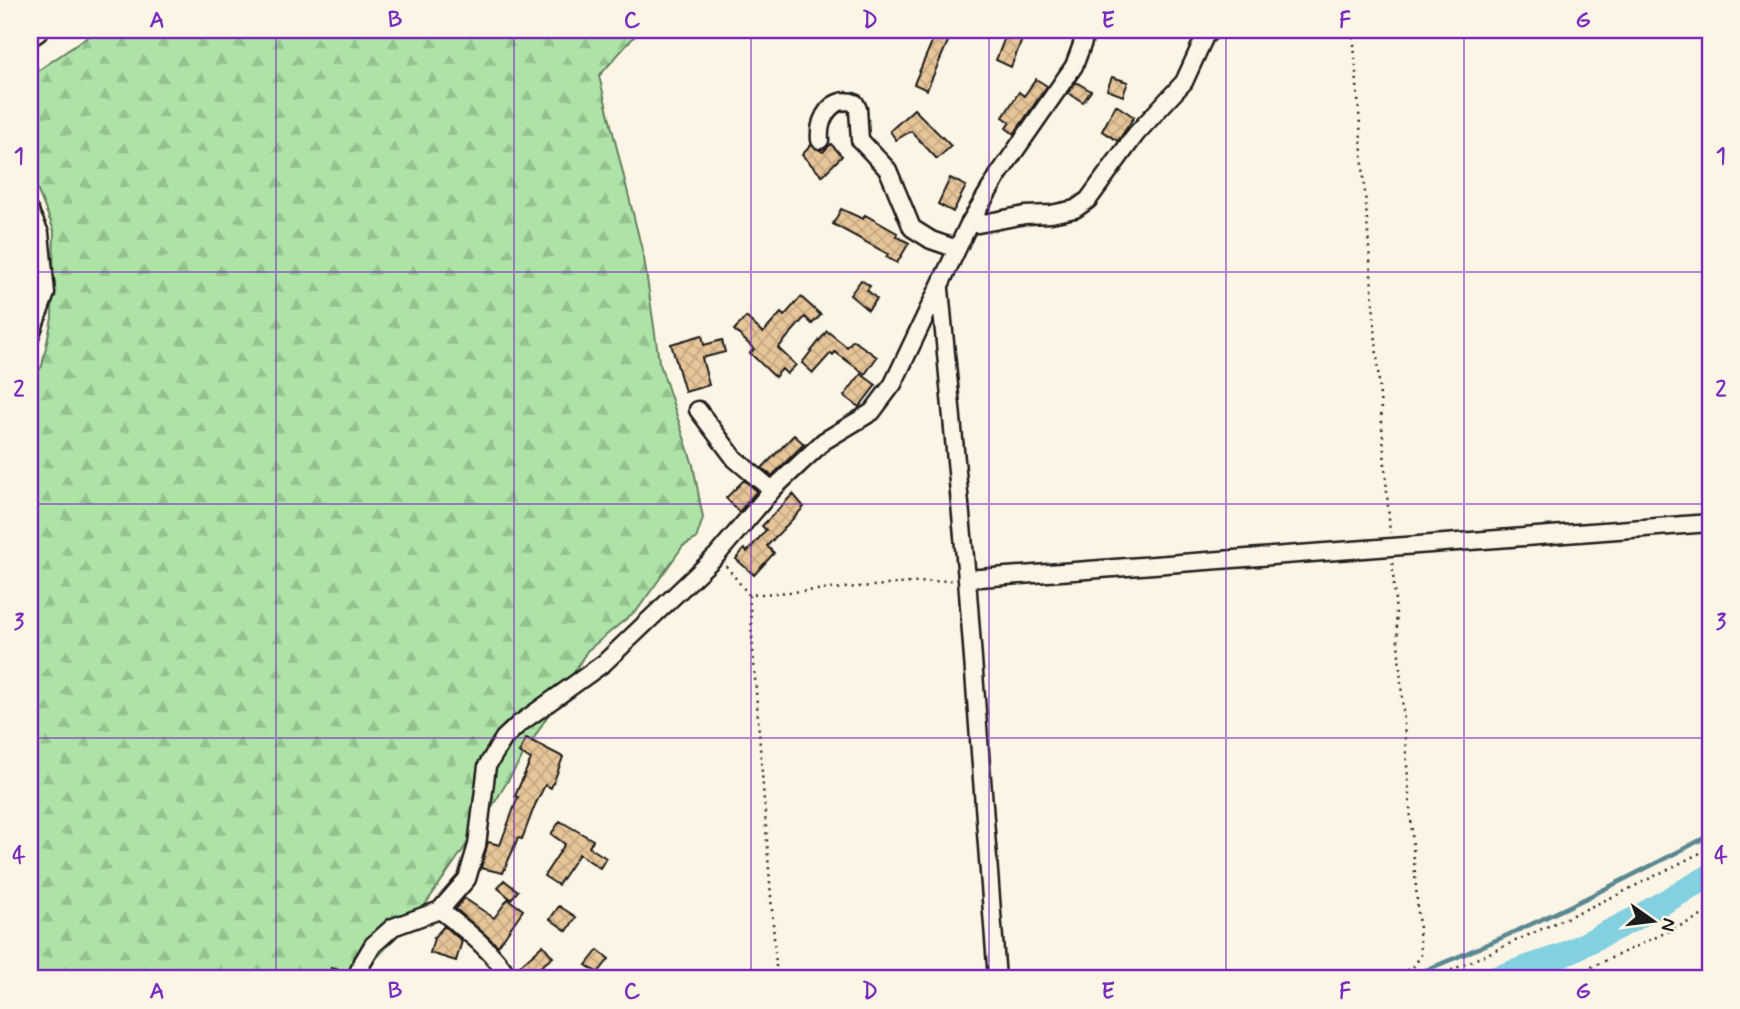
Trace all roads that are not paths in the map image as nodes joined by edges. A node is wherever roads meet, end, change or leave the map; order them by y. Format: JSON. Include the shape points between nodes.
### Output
{"nodes":[{"id":1,"x":36,"y":30,"type":"edge"},
{"id":2,"x":1080,"y":30,"type":"edge"},
{"id":3,"x":1212,"y":30,"type":"edge"},
{"id":4,"x":30,"y":34,"type":"edge"},
{"id":5,"x":820,"y":139,"type":"dead end"},
{"id":6,"x":30,"y":212,"type":"edge"},
{"id":7,"x":969,"y":224,"type":"junction"},
{"id":8,"x":957,"y":249,"type":"junction"},
{"id":9,"x":939,"y":287,"type":"junction"},
{"id":10,"x":30,"y":337,"type":"edge"},
{"id":11,"x":698,"y":410,"type":"dead end"},
{"id":12,"x":772,"y":490,"type":"junction"},
{"id":13,"x":1710,"y":523,"type":"edge"},
{"id":14,"x":967,"y":579,"type":"junction"},
{"id":15,"x":440,"y":910,"type":"junction"},
{"id":16,"x":356,"y":979,"type":"edge"},
{"id":17,"x":510,"y":979,"type":"edge"},
{"id":18,"x":997,"y":979,"type":"edge"}],
"edges":[{"from":1,"to":4,"type":"street"},
{"from":2,"to":7,"type":"street","via":[[1083,42],[1074,66]]},
{"from":3,"to":7,"type":"street","via":[[1184,82],[1136,134],[1088,200],[1075,209],[1051,214]]},
{"from":5,"to":8,"type":"street","via":[[820,127],[831,106],[855,103],[860,140],[888,170],[912,228]]},
{"from":6,"to":10,"type":"street","via":[[40,233],[46,293]]},
{"from":7,"to":8,"type":"street"},
{"from":8,"to":9,"type":"street"},
{"from":9,"to":12,"type":"street","via":[[881,403],[824,441]]},
{"from":9,"to":14,"type":"street"},
{"from":11,"to":12,"type":"street","via":[[735,459]]},
{"from":12,"to":15,"type":"street","via":[[717,555],[604,663],[519,723],[496,748],[487,766],[471,868]]},
{"from":13,"to":14,"type":"street"},
{"from":14,"to":18,"type":"street"},
{"from":15,"to":16,"type":"street","via":[[393,926],[373,945]]},
{"from":15,"to":17,"type":"street","via":[[476,938]]}]}
